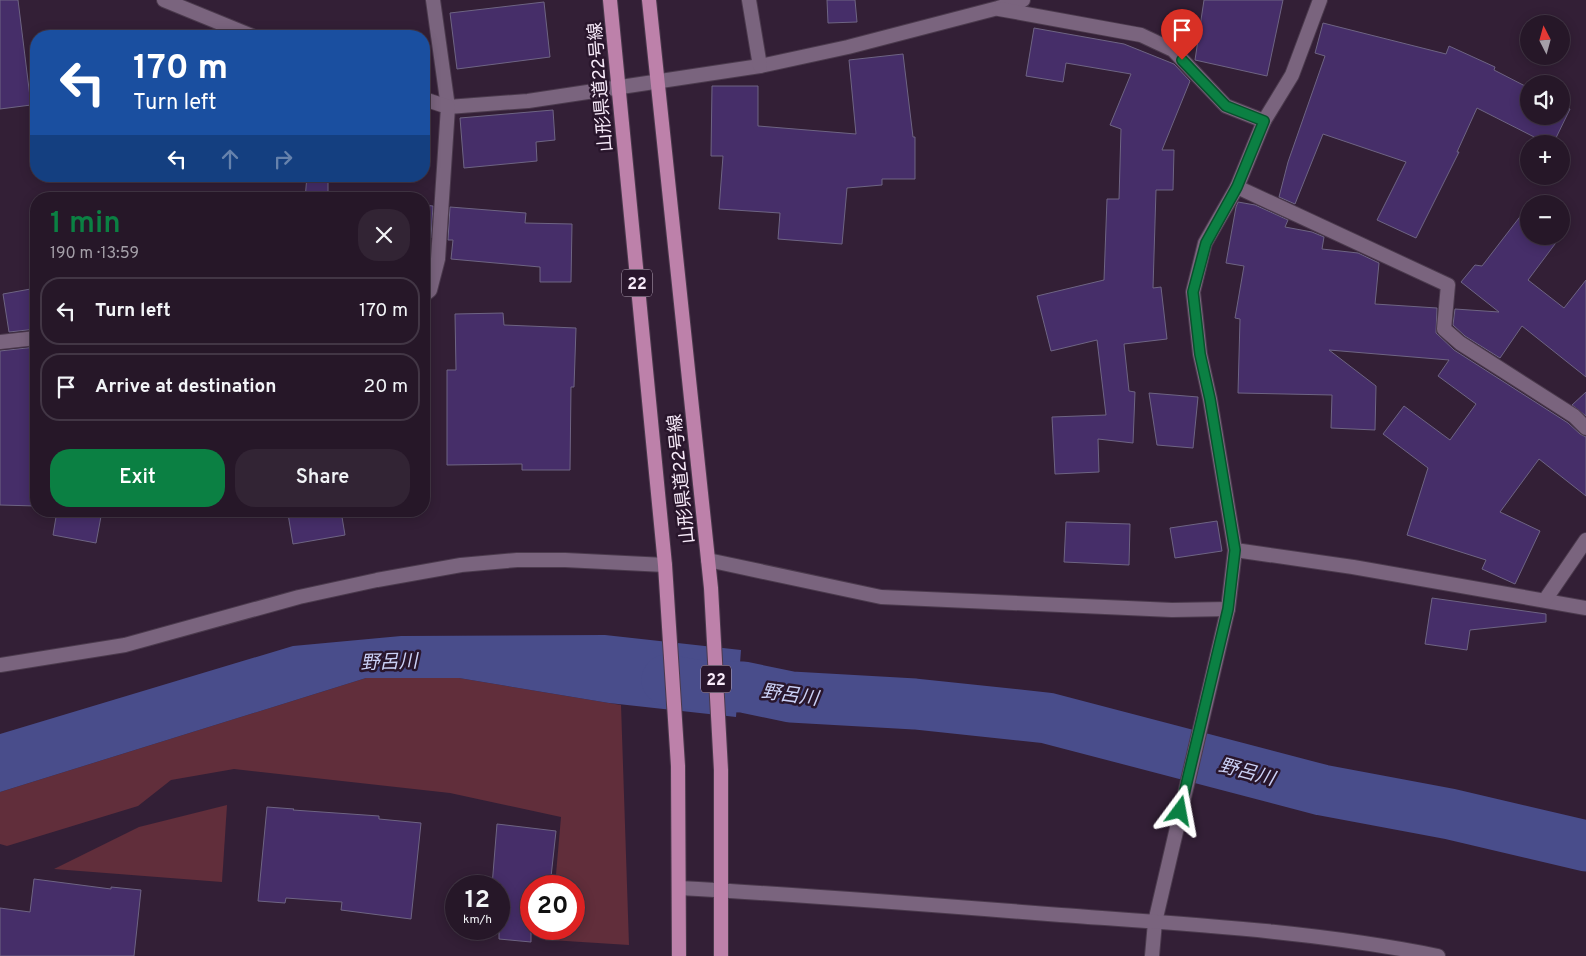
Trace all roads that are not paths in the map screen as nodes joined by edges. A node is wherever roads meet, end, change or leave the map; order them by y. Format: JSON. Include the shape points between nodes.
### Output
{"nodes":[{"id":1,"x":164,"y":0,"type":"edge"},
{"id":2,"x":434,"y":0,"type":"edge"},
{"id":3,"x":610,"y":0,"type":"edge"},
{"id":4,"x":649,"y":0,"type":"edge"},
{"id":5,"x":749,"y":0,"type":"edge"},
{"id":6,"x":1023,"y":0,"type":"edge"},
{"id":7,"x":1320,"y":0,"type":"edge"},
{"id":8,"x":998,"y":8,"type":"junction"},
{"id":9,"x":237,"y":30,"type":"edge"},
{"id":10,"x":760,"y":66,"type":"junction"},
{"id":11,"x":657,"y":82,"type":"junction"},
{"id":12,"x":619,"y":86,"type":"junction"},
{"id":13,"x":430,"y":100,"type":"edge"},
{"id":14,"x":448,"y":107,"type":"junction"},
{"id":15,"x":1264,"y":121,"type":"junction"},
{"id":16,"x":1237,"y":187,"type":"junction"},
{"id":17,"x":430,"y":290,"type":"edge"},
{"id":18,"x":30,"y":339,"type":"edge"},
{"id":19,"x":0,"y":342,"type":"edge"},
{"id":20,"x":1586,"y":428,"type":"edge"},
{"id":21,"x":1586,"y":540,"type":"edge"},
{"id":22,"x":1235,"y":550,"type":"junction"},
{"id":23,"x":708,"y":560,"type":"junction"},
{"id":24,"x":665,"y":565,"type":"junction"},
{"id":25,"x":1545,"y":600,"type":"junction"},
{"id":26,"x":1586,"y":608,"type":"edge"},
{"id":27,"x":1228,"y":609,"type":"junction"},
{"id":28,"x":0,"y":665,"type":"edge"},
{"id":29,"x":678,"y":888,"type":"junction"},
{"id":30,"x":720,"y":890,"type":"junction"},
{"id":31,"x":1154,"y":922,"type":"junction"},
{"id":32,"x":679,"y":956,"type":"edge"},
{"id":33,"x":721,"y":956,"type":"edge"},
{"id":34,"x":1152,"y":956,"type":"edge"},
{"id":35,"x":1438,"y":956,"type":"edge"}],
"edges":[{"from":1,"to":9,"type":"street"},
{"from":2,"to":14,"type":"street"},
{"from":3,"to":12,"type":"main road","name":"山形県道22号線","number":"22"},
{"from":4,"to":11,"type":"main road","name":"山形県道22号線","number":"22"},
{"from":5,"to":10,"type":"street"},
{"from":6,"to":8,"type":"street"},
{"from":7,"to":15,"type":"street","via":[[1292,75]]},
{"from":8,"to":10,"type":"street","via":[[848,48]]},
{"from":8,"to":15,"type":"street","via":[[1141,35],[1173,50],[1226,106]]},
{"from":10,"to":11,"type":"street"},
{"from":11,"to":12,"type":"street"},
{"from":11,"to":23,"type":"main road","name":"山形県道22号線","number":"22"},
{"from":12,"to":14,"type":"street","via":[[528,101]]},
{"from":12,"to":24,"type":"main road","name":"山形県道22号線","number":"22"},
{"from":13,"to":14,"type":"street"},
{"from":14,"to":17,"type":"street","via":[[438,260]]},
{"from":15,"to":16,"type":"street"},
{"from":16,"to":20,"type":"street","via":[[1448,285],[1444,329],[1460,343],[1574,416]]},
{"from":16,"to":22,"type":"street","via":[[1206,243],[1193,292],[1200,354]]},
{"from":18,"to":19,"type":"street"},
{"from":21,"to":25,"type":"street"},
{"from":22,"to":25,"type":"street"},
{"from":22,"to":27,"type":"street"},
{"from":23,"to":27,"type":"street","via":[[881,596],[1172,610]]},
{"from":23,"to":30,"type":"main road","name":"山形県道22号線","number":"22","via":[[721,770]]},
{"from":24,"to":28,"type":"street","via":[[517,560],[461,565],[299,598],[125,645]]},
{"from":24,"to":29,"type":"main road","name":"山形県道22号線","number":"22","via":[[678,766]]},
{"from":25,"to":26,"type":"street"},
{"from":27,"to":31,"type":"street"},
{"from":29,"to":30,"type":"street"},
{"from":29,"to":32,"type":"main road","number":"22"},
{"from":30,"to":31,"type":"street"},
{"from":30,"to":33,"type":"main road","name":"山形県道22号線","number":"22"},
{"from":31,"to":34,"type":"street"},
{"from":31,"to":35,"type":"street","via":[[1261,931]]}]}
